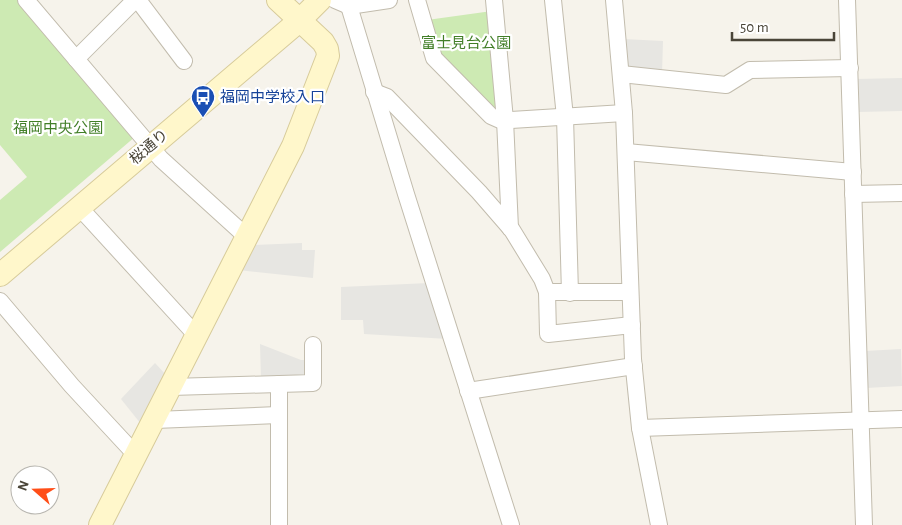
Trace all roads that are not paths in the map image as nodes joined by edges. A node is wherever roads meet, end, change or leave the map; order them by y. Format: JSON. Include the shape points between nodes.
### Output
{"nodes":[{"id":1,"x":26,"y":0,"type":"edge"},
{"id":2,"x":137,"y":0,"type":"edge"},
{"id":3,"x":278,"y":0,"type":"edge"},
{"id":4,"x":320,"y":0,"type":"edge"},
{"id":5,"x":389,"y":0,"type":"edge"},
{"id":6,"x":417,"y":0,"type":"edge"},
{"id":7,"x":494,"y":0,"type":"edge"},
{"id":8,"x":553,"y":0,"type":"edge"},
{"id":9,"x":614,"y":0,"type":"edge"},
{"id":10,"x":847,"y":0,"type":"edge"},
{"id":11,"x":342,"y":3,"type":"edge"},
{"id":12,"x":300,"y":21,"type":"junction"},
{"id":13,"x":76,"y":59,"type":"junction"},
{"id":14,"x":184,"y":61,"type":"dead end"},
{"id":15,"x":850,"y":68,"type":"junction"},
{"id":16,"x":621,"y":74,"type":"junction"},
{"id":17,"x":374,"y":92,"type":"junction"},
{"id":18,"x":624,"y":113,"type":"junction"},
{"id":19,"x":565,"y":117,"type":"junction"},
{"id":20,"x":505,"y":120,"type":"junction"},
{"id":21,"x":151,"y":146,"type":"junction"},
{"id":22,"x":626,"y":152,"type":"junction"},
{"id":23,"x":853,"y":172,"type":"junction"},
{"id":24,"x":902,"y":193,"type":"edge"},
{"id":25,"x":853,"y":194,"type":"junction"},
{"id":26,"x":80,"y":208,"type":"junction"},
{"id":27,"x":510,"y":228,"type":"junction"},
{"id":28,"x":248,"y":238,"type":"junction"},
{"id":29,"x":0,"y":275,"type":"edge"},
{"id":30,"x":547,"y":292,"type":"junction"},
{"id":31,"x":630,"y":292,"type":"junction"},
{"id":32,"x":570,"y":293,"type":"junction"},
{"id":33,"x":0,"y":301,"type":"edge"},
{"id":34,"x":632,"y":325,"type":"junction"},
{"id":35,"x":197,"y":336,"type":"junction"},
{"id":36,"x":313,"y":345,"type":"dead end"},
{"id":37,"x":634,"y":366,"type":"junction"},
{"id":38,"x":279,"y":384,"type":"junction"},
{"id":39,"x":171,"y":387,"type":"junction"},
{"id":40,"x":468,"y":391,"type":"junction"},
{"id":41,"x":278,"y":415,"type":"junction"},
{"id":42,"x":902,"y":419,"type":"edge"},
{"id":43,"x":155,"y":420,"type":"junction"},
{"id":44,"x":860,"y":421,"type":"junction"},
{"id":45,"x":640,"y":428,"type":"junction"},
{"id":46,"x":136,"y":455,"type":"junction"},
{"id":47,"x":100,"y":525,"type":"edge"},
{"id":48,"x":279,"y":525,"type":"edge"},
{"id":49,"x":511,"y":525,"type":"edge"},
{"id":50,"x":659,"y":525,"type":"edge"},
{"id":51,"x":864,"y":525,"type":"edge"}],
"edges":[{"from":1,"to":13,"type":"street"},
{"from":2,"to":13,"type":"street"},
{"from":2,"to":14,"type":"street"},
{"from":3,"to":12,"type":"street"},
{"from":4,"to":12,"type":"street","name":"桜通り"},
{"from":5,"to":11,"type":"street"},
{"from":6,"to":20,"type":"street","via":[[434,58],[486,112]]},
{"from":7,"to":20,"type":"street"},
{"from":8,"to":19,"type":"street"},
{"from":9,"to":16,"type":"street"},
{"from":10,"to":15,"type":"street"},
{"from":11,"to":17,"type":"street"},
{"from":12,"to":21,"type":"street","name":"桜通り"},
{"from":12,"to":28,"type":"street","via":[[323,42],[328,56],[293,146]]},
{"from":13,"to":21,"type":"street"},
{"from":15,"to":16,"type":"street","via":[[750,70],[726,85]]},
{"from":15,"to":23,"type":"street"},
{"from":16,"to":18,"type":"street"},
{"from":17,"to":27,"type":"street","via":[[387,97]]},
{"from":17,"to":40,"type":"street"},
{"from":18,"to":19,"type":"street"},
{"from":18,"to":22,"type":"street"},
{"from":19,"to":20,"type":"street"},
{"from":19,"to":32,"type":"street"},
{"from":20,"to":27,"type":"street"},
{"from":21,"to":26,"type":"street","name":"桜通り"},
{"from":21,"to":28,"type":"street","via":[[161,159]]},
{"from":22,"to":23,"type":"street"},
{"from":22,"to":31,"type":"street"},
{"from":23,"to":25,"type":"street"},
{"from":24,"to":25,"type":"street"},
{"from":25,"to":44,"type":"street"},
{"from":26,"to":29,"type":"street","name":"桜通り"},
{"from":26,"to":35,"type":"street"},
{"from":27,"to":30,"type":"street"},
{"from":28,"to":35,"type":"street"},
{"from":30,"to":32,"type":"street"},
{"from":30,"to":34,"type":"street","via":[[548,334]]},
{"from":31,"to":32,"type":"street"},
{"from":31,"to":34,"type":"street"},
{"from":33,"to":46,"type":"street"},
{"from":34,"to":37,"type":"street"},
{"from":35,"to":39,"type":"street"},
{"from":36,"to":38,"type":"street","via":[[313,383]]},
{"from":37,"to":40,"type":"street"},
{"from":37,"to":45,"type":"street"},
{"from":38,"to":39,"type":"street"},
{"from":38,"to":41,"type":"street"},
{"from":39,"to":43,"type":"street"},
{"from":40,"to":49,"type":"street"},
{"from":41,"to":43,"type":"street"},
{"from":41,"to":48,"type":"street"},
{"from":42,"to":44,"type":"street"},
{"from":43,"to":46,"type":"street"},
{"from":44,"to":45,"type":"street"},
{"from":44,"to":51,"type":"street"},
{"from":45,"to":50,"type":"street"},
{"from":46,"to":47,"type":"street"}]}
